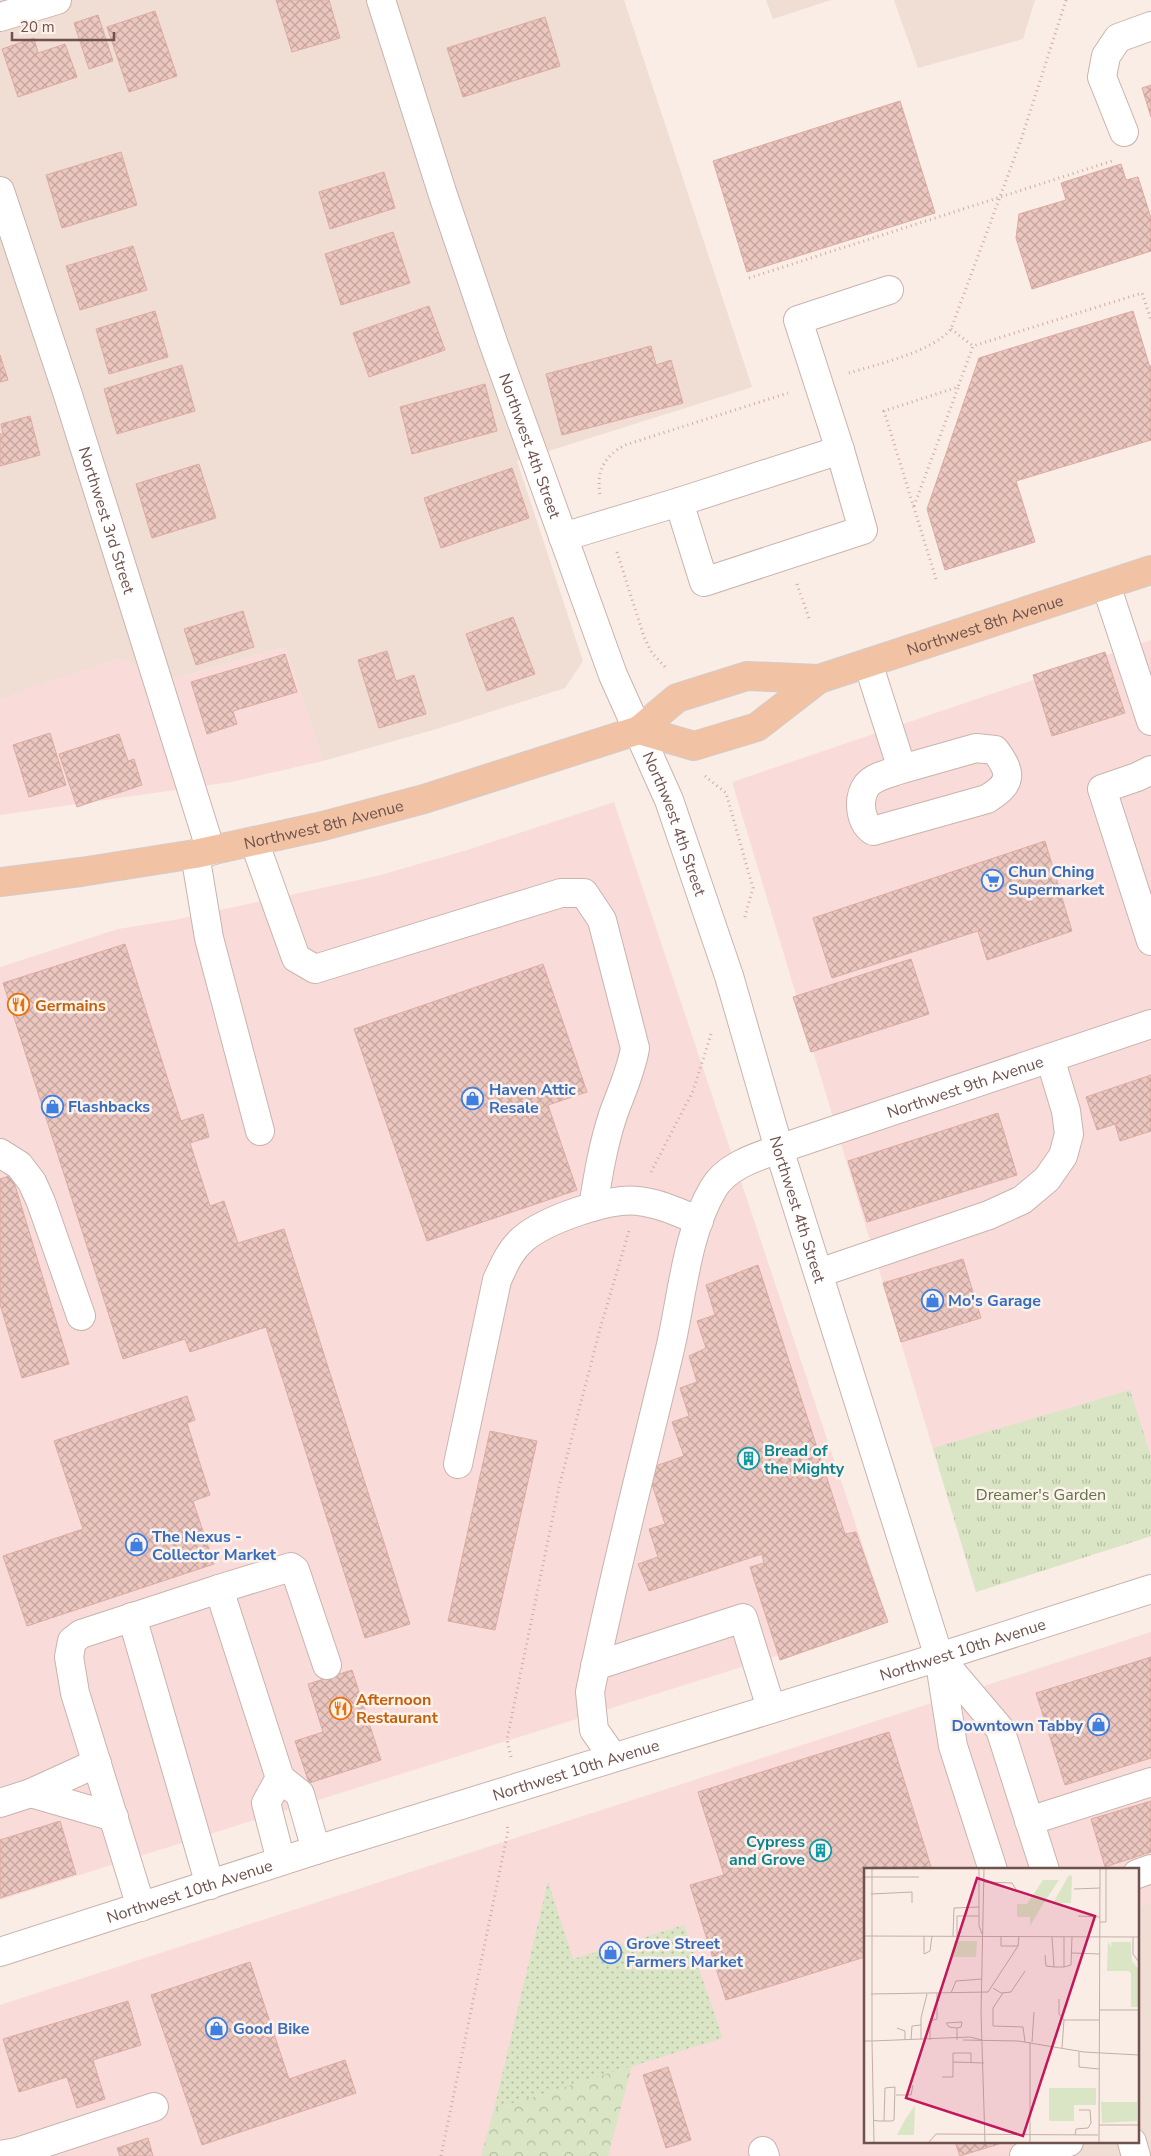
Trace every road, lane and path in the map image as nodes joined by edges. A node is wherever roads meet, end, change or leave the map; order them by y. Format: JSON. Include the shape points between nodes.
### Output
{"nodes":[{"id":1,"x":57,"y":0,"type":"edge"},
{"id":2,"x":381,"y":0,"type":"edge"},
{"id":3,"x":0,"y":17,"type":"edge"},
{"id":4,"x":1151,"y":26,"type":"edge"},
{"id":5,"x":1123,"y":145,"type":"joint"},
{"id":6,"x":0,"y":190,"type":"edge"},
{"id":7,"x":749,"y":278,"type":"dead end"},
{"id":8,"x":889,"y":290,"type":"dead end"},
{"id":9,"x":1151,"y":320,"type":"edge"},
{"id":10,"x":951,"y":328,"type":"dead end"},
{"id":11,"x":973,"y":346,"type":"junction"},
{"id":12,"x":958,"y":387,"type":"junction"},
{"id":13,"x":840,"y":450,"type":"junction"},
{"id":14,"x":679,"y":502,"type":"junction"},
{"id":15,"x":914,"y":508,"type":"junction"},
{"id":16,"x":563,"y":537,"type":"junction"},
{"id":17,"x":1151,"y":570,"type":"edge"},
{"id":18,"x":936,"y":579,"type":"dead end"},
{"id":19,"x":1106,"y":585,"type":"junction"},
{"id":20,"x":868,"y":663,"type":"junction"},
{"id":21,"x":818,"y":679,"type":"junction"},
{"id":22,"x":1151,"y":721,"type":"edge"},
{"id":23,"x":640,"y":730,"type":"junction"},
{"id":24,"x":902,"y":769,"type":"junction"},
{"id":25,"x":1151,"y":770,"type":"edge"},
{"id":26,"x":704,"y":776,"type":"dead end"},
{"id":27,"x":254,"y":841,"type":"junction"},
{"id":28,"x":203,"y":852,"type":"junction"},
{"id":29,"x":0,"y":882,"type":"edge"},
{"id":30,"x":743,"y":925,"type":"dead end"},
{"id":31,"x":1151,"y":941,"type":"edge"},
{"id":32,"x":1151,"y":1024,"type":"edge"},
{"id":33,"x":713,"y":1028,"type":"dead end"},
{"id":34,"x":1050,"y":1058,"type":"junction"},
{"id":35,"x":260,"y":1131,"type":"dead end"},
{"id":36,"x":780,"y":1148,"type":"junction"},
{"id":37,"x":0,"y":1153,"type":"edge"},
{"id":38,"x":656,"y":1162,"type":"dead end"},
{"id":39,"x":593,"y":1207,"type":"junction"},
{"id":40,"x":699,"y":1221,"type":"junction"},
{"id":41,"x":625,"y":1248,"type":"dead end"},
{"id":42,"x":819,"y":1273,"type":"junction"},
{"id":43,"x":81,"y":1316,"type":"dead end"},
{"id":44,"x":458,"y":1464,"type":"dead end"},
{"id":45,"x":219,"y":1589,"type":"junction"},
{"id":46,"x":1151,"y":1589,"type":"edge"},
{"id":47,"x":132,"y":1617,"type":"junction"},
{"id":48,"x":940,"y":1657,"type":"junction"},
{"id":49,"x":327,"y":1665,"type":"dead end"},
{"id":50,"x":595,"y":1666,"type":"junction"},
{"id":51,"x":771,"y":1708,"type":"junction"},
{"id":52,"x":614,"y":1757,"type":"junction"},
{"id":53,"x":511,"y":1759,"type":"dead end"},
{"id":54,"x":97,"y":1764,"type":"junction"},
{"id":55,"x":280,"y":1778,"type":"junction"},
{"id":56,"x":1151,"y":1782,"type":"edge"},
{"id":57,"x":31,"y":1793,"type":"junction"},
{"id":58,"x":0,"y":1803,"type":"edge"},
{"id":59,"x":114,"y":1817,"type":"junction"},
{"id":60,"x":507,"y":1822,"type":"dead end"},
{"id":61,"x":1029,"y":1822,"type":"junction"},
{"id":62,"x":316,"y":1850,"type":"junction"},
{"id":63,"x":281,"y":1861,"type":"junction"},
{"id":64,"x":992,"y":1868,"type":"edge"},
{"id":65,"x":1044,"y":1868,"type":"edge"},
{"id":66,"x":1151,"y":1869,"type":"edge"},
{"id":67,"x":1138,"y":1874,"type":"edge"},
{"id":68,"x":210,"y":1885,"type":"junction"},
{"id":69,"x":141,"y":1907,"type":"junction"},
{"id":70,"x":0,"y":1952,"type":"edge"},
{"id":71,"x":154,"y":2107,"type":"dead end"},
{"id":72,"x":1063,"y":2144,"type":"edge"},
{"id":73,"x":0,"y":2155,"type":"edge"},
{"id":74,"x":441,"y":2156,"type":"edge"},
{"id":75,"x":1024,"y":2156,"type":"edge"}],
"edges":[{"from":1,"to":3,"type":"street"},
{"from":2,"to":16,"type":"street","name":"Northwest 4th Street","via":[[442,195]]},
{"from":4,"to":5,"type":"street","via":[[1118,38],[1106,56],[1102,76]]},
{"from":5,"to":7,"type":"path"},
{"from":6,"to":28,"type":"street","name":"Northwest 3rd Street","via":[[74,414]]},
{"from":8,"to":13,"type":"street","via":[[798,320]]},
{"from":9,"to":11,"type":"path","via":[[1142,293]]},
{"from":10,"to":11,"type":"path"},
{"from":11,"to":12,"type":"path"},
{"from":12,"to":15,"type":"path"},
{"from":12,"to":15,"type":"path","via":[[884,411]]},
{"from":13,"to":14,"type":"street"},
{"from":13,"to":14,"type":"street","via":[[863,530],[704,582]]},
{"from":14,"to":16,"type":"street"},
{"from":15,"to":18,"type":"path"},
{"from":16,"to":23,"type":"street","name":"Northwest 4th Street","via":[[613,675]]},
{"from":17,"to":19,"type":"main road","name":"Northwest 8th Avenue"},
{"from":19,"to":20,"type":"main road","name":"Northwest 8th Avenue"},
{"from":19,"to":22,"type":"street"},
{"from":20,"to":21,"type":"main road","name":"Northwest 8th Avenue"},
{"from":20,"to":24,"type":"street"},
{"from":21,"to":23,"type":"main road","name":"Northwest 8th Avenue","via":[[747,676],[677,698]]},
{"from":21,"to":23,"type":"main road","name":"Northwest 8th Avenue","via":[[757,727],[694,746]]},
{"from":23,"to":27,"type":"main road","name":"Northwest 8th Avenue","via":[[424,799]]},
{"from":23,"to":36,"type":"street","name":"Northwest 4th Street","via":[[669,800],[729,976]]},
{"from":24,"to":24,"type":"street","via":[[976,748],[995,750],[1005,764],[1008,778],[1002,790],[987,799],[873,831],[865,826],[862,816],[862,798],[867,786],[878,777]]},
{"from":25,"to":31,"type":"street","via":[[1102,789]]},
{"from":26,"to":30,"type":"path","via":[[726,793],[753,888]]},
{"from":27,"to":28,"type":"main road","name":"Northwest 8th Avenue"},
{"from":27,"to":39,"type":"street","via":[[296,958],[314,969],[561,893],[584,893],[602,920],[635,1048],[631,1070],[603,1150]]},
{"from":28,"to":29,"type":"main road","name":"Northwest 8th Avenue"},
{"from":28,"to":35,"type":"street","name":"Northwest 3rd Street","via":[[209,938]]},
{"from":32,"to":34,"type":"street","name":"Northwest 9th Avenue"},
{"from":33,"to":38,"type":"path","via":[[692,1091]]},
{"from":34,"to":36,"type":"street","name":"Northwest 9th Avenue"},
{"from":34,"to":42,"type":"street","via":[[1066,1111],[1069,1134],[1063,1156],[1047,1179],[1022,1200],[989,1216]]},
{"from":36,"to":40,"type":"street","name":"Northwest 9th Avenue","via":[[727,1173],[714,1187]]},
{"from":36,"to":42,"type":"street","name":"Northwest 4th Street"},
{"from":37,"to":43,"type":"street","via":[[19,1165],[32,1182]]},
{"from":39,"to":40,"type":"street","via":[[613,1201],[638,1201]]},
{"from":39,"to":44,"type":"street","via":[[553,1222],[524,1238],[508,1256],[497,1280]]},
{"from":40,"to":50,"type":"street","name":"Northwest 9th Avenue"},
{"from":41,"to":53,"type":"path","via":[[600,1329],[559,1487],[507,1739]]},
{"from":42,"to":48,"type":"street","name":"Northwest 4th Street"},
{"from":45,"to":47,"type":"street"},
{"from":45,"to":49,"type":"street","via":[[291,1567],[295,1570]]},
{"from":45,"to":55,"type":"street"},
{"from":46,"to":48,"type":"street","name":"Northwest 10th Avenue"},
{"from":47,"to":54,"type":"street","via":[[81,1634],[72,1641],[69,1657],[75,1694]]},
{"from":47,"to":68,"type":"street"},
{"from":48,"to":51,"type":"street","name":"Northwest 10th Avenue"},
{"from":48,"to":61,"type":"street","name":"Northwest 4th Street","via":[[1000,1730]]},
{"from":48,"to":64,"type":"street","name":"Northwest 4th Street","via":[[953,1746]]},
{"from":50,"to":51,"type":"street","via":[[743,1618]]},
{"from":50,"to":52,"type":"street","name":"Northwest 9th Avenue","via":[[590,1692],[594,1730]]},
{"from":51,"to":52,"type":"street","name":"Northwest 10th Avenue"},
{"from":52,"to":62,"type":"street","name":"Northwest 10th Avenue"},
{"from":54,"to":57,"type":"street"},
{"from":54,"to":59,"type":"street"},
{"from":55,"to":62,"type":"street","via":[[300,1794]]},
{"from":55,"to":63,"type":"street","via":[[266,1803]]},
{"from":56,"to":61,"type":"street"},
{"from":57,"to":58,"type":"street"},
{"from":57,"to":59,"type":"street"},
{"from":59,"to":69,"type":"street"},
{"from":60,"to":74,"type":"path","via":[[508,1831]]},
{"from":61,"to":65,"type":"street","name":"Northwest 4th Street"},
{"from":62,"to":63,"type":"street","name":"Northwest 10th Avenue"},
{"from":63,"to":68,"type":"street","name":"Northwest 10th Avenue"},
{"from":66,"to":67,"type":"street"},
{"from":68,"to":69,"type":"street","name":"Northwest 10th Avenue"},
{"from":69,"to":70,"type":"street","name":"Northwest 10th Avenue"},
{"from":71,"to":73,"type":"street"},
{"from":72,"to":75,"type":"street"}]}
